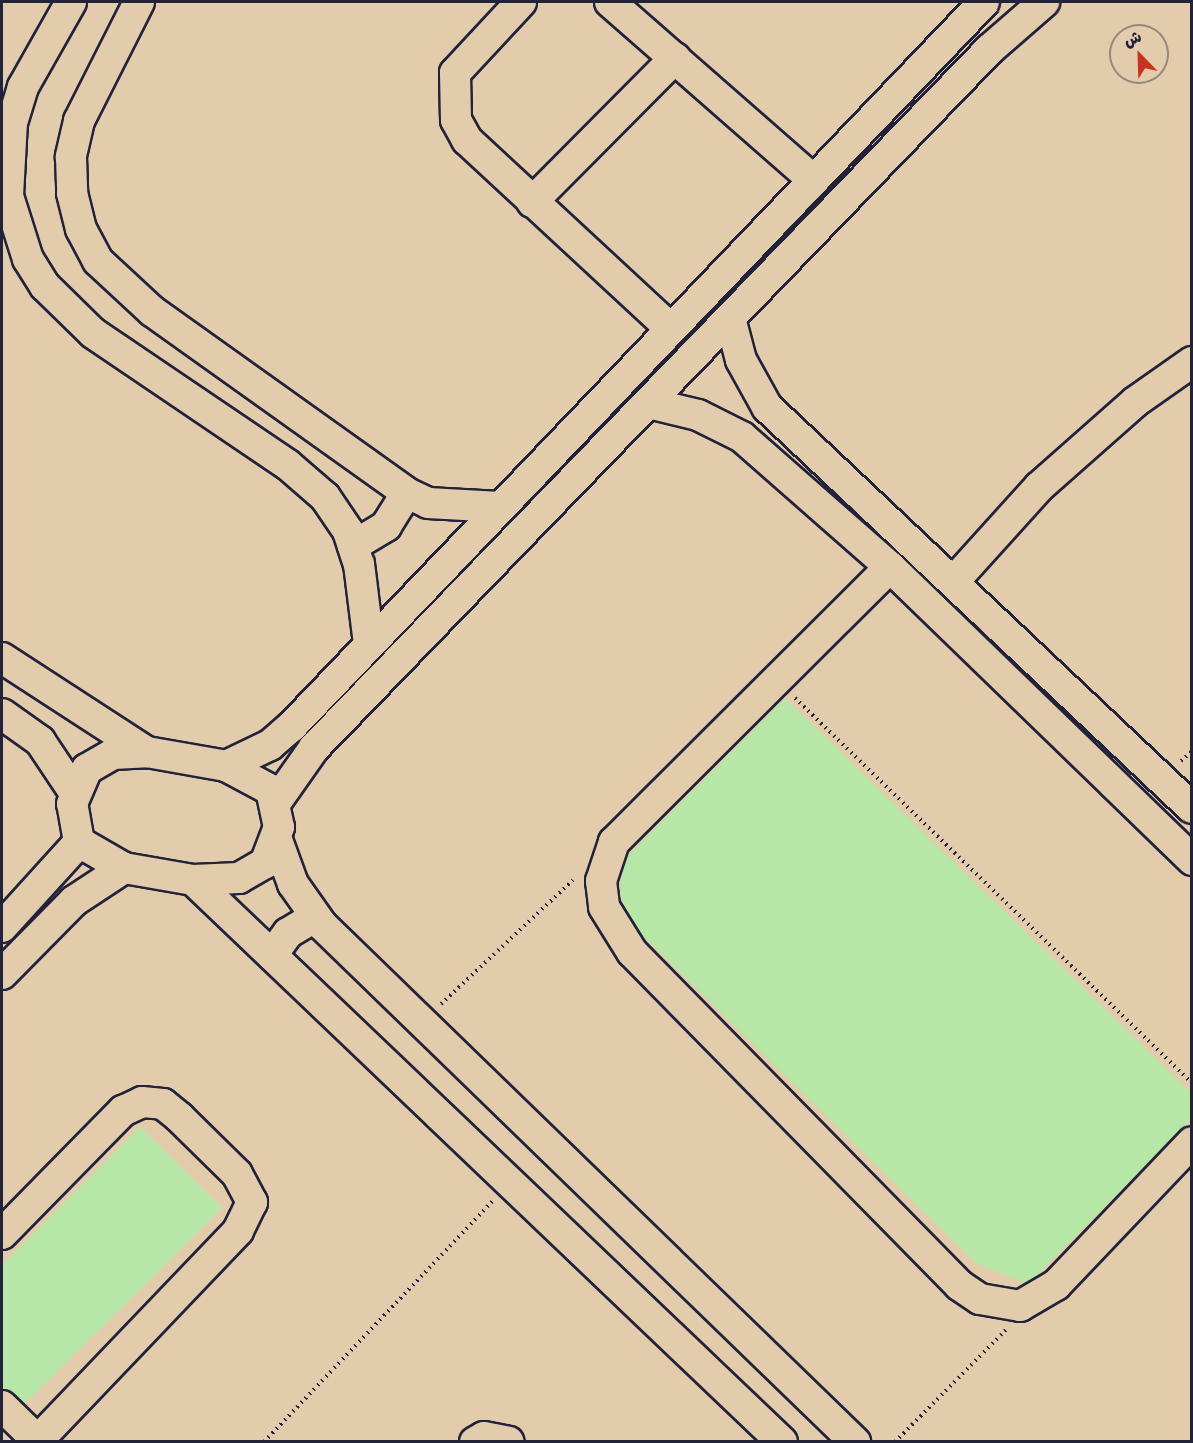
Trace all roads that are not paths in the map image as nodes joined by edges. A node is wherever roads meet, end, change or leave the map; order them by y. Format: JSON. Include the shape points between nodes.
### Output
{"nodes":[{"id":1,"x":71,"y":2,"type":"edge"},
{"id":2,"x":139,"y":2,"type":"edge"},
{"id":3,"x":521,"y":2,"type":"edge"},
{"id":4,"x":610,"y":2,"type":"edge"},
{"id":5,"x":984,"y":2,"type":"edge"},
{"id":6,"x":1044,"y":2,"type":"edge"},
{"id":7,"x":962,"y":12,"type":"edge"},
{"id":8,"x":675,"y":58,"type":"junction"},
{"id":9,"x":906,"y":80,"type":"junction"},
{"id":10,"x":934,"y":107,"type":"junction"},
{"id":11,"x":812,"y":179,"type":"junction"},
{"id":12,"x":532,"y":202,"type":"junction"},
{"id":13,"x":730,"y":318,"type":"junction"},
{"id":14,"x":669,"y":328,"type":"junction"},
{"id":15,"x":1191,"y":362,"type":"edge"},
{"id":16,"x":760,"y":398,"type":"junction"},
{"id":17,"x":648,"y":403,"type":"junction"},
{"id":18,"x":729,"y":429,"type":"junction"},
{"id":19,"x":407,"y":493,"type":"junction"},
{"id":20,"x":500,"y":507,"type":"junction"},
{"id":21,"x":353,"y":546,"type":"junction"},
{"id":22,"x":890,"y":567,"type":"junction"},
{"id":23,"x":955,"y":580,"type":"junction"},
{"id":24,"x":369,"y":644,"type":"junction"},
{"id":25,"x":1034,"y":656,"type":"junction"},
{"id":26,"x":2,"y":658,"type":"edge"},
{"id":27,"x":1008,"y":681,"type":"junction"},
{"id":28,"x":63,"y":698,"type":"junction"},
{"id":29,"x":2,"y":714,"type":"edge"},
{"id":30,"x":291,"y":727,"type":"junction"},
{"id":31,"x":40,"y":741,"type":"junction"},
{"id":32,"x":314,"y":748,"type":"junction"},
{"id":33,"x":147,"y":752,"type":"junction"},
{"id":34,"x":226,"y":765,"type":"junction"},
{"id":35,"x":74,"y":792,"type":"junction"},
{"id":36,"x":276,"y":802,"type":"junction"},
{"id":37,"x":1191,"y":808,"type":"edge"},
{"id":38,"x":277,"y":840,"type":"junction"},
{"id":39,"x":80,"y":842,"type":"junction"},
{"id":40,"x":1191,"y":860,"type":"edge"},
{"id":41,"x":124,"y":868,"type":"junction"},
{"id":42,"x":193,"y":880,"type":"junction"},
{"id":43,"x":34,"y":893,"type":"junction"},
{"id":44,"x":60,"y":914,"type":"junction"},
{"id":45,"x":315,"y":917,"type":"junction"},
{"id":46,"x":2,"y":927,"type":"edge"},
{"id":47,"x":272,"y":955,"type":"junction"},
{"id":48,"x":2,"y":974,"type":"edge"},
{"id":49,"x":1191,"y":1142,"type":"edge"},
{"id":50,"x":2,"y":1234,"type":"edge"},
{"id":51,"x":2,"y":1406,"type":"edge"},
{"id":52,"x":38,"y":1441,"type":"edge"},
{"id":53,"x":475,"y":1442,"type":"edge"},
{"id":54,"x":509,"y":1442,"type":"edge"},
{"id":55,"x":782,"y":1442,"type":"edge"},
{"id":56,"x":855,"y":1442,"type":"edge"}],
"edges":[{"from":1,"to":21,"type":"street","via":[[24,87],[12,122],[8,196],[28,259],[45,286],[93,333],[288,465],[325,497]]},
{"from":2,"to":19,"type":"street","via":[[79,121],[71,157],[72,193],[81,229],[98,261],[152,311]]},
{"from":3,"to":12,"type":"street","via":[[455,73],[452,97],[467,140]]},
{"from":4,"to":8,"type":"street"},
{"from":5,"to":7,"type":"street"},
{"from":6,"to":10,"type":"street"},
{"from":7,"to":9,"type":"street"},
{"from":8,"to":11,"type":"street"},
{"from":8,"to":12,"type":"street"},
{"from":9,"to":10,"type":"street"},
{"from":9,"to":11,"type":"street"},
{"from":10,"to":13,"type":"street"},
{"from":11,"to":14,"type":"street"},
{"from":12,"to":14,"type":"street"},
{"from":13,"to":16,"type":"street","via":[[741,360]]},
{"from":13,"to":17,"type":"street"},
{"from":14,"to":20,"type":"street"},
{"from":15,"to":23,"type":"street","via":[[1135,402],[1039,487]]},
{"from":16,"to":18,"type":"street"},
{"from":16,"to":23,"type":"street"},
{"from":17,"to":18,"type":"street"},
{"from":17,"to":32,"type":"street"},
{"from":18,"to":22,"type":"street"},
{"from":19,"to":20,"type":"street","via":[[428,503]]},
{"from":19,"to":21,"type":"street","via":[[386,526]]},
{"from":20,"to":24,"type":"street"},
{"from":21,"to":24,"type":"street"},
{"from":22,"to":27,"type":"street"},
{"from":22,"to":49,"type":"street","via":[[614,842],[601,881],[604,907],[632,952],[959,1285],[999,1307],[1039,1298]]},
{"from":23,"to":25,"type":"street"},
{"from":24,"to":30,"type":"street"},
{"from":25,"to":27,"type":"street"},
{"from":25,"to":37,"type":"street"},
{"from":26,"to":28,"type":"street"},
{"from":27,"to":40,"type":"street"},
{"from":28,"to":31,"type":"street","via":[[60,724]]},
{"from":28,"to":33,"type":"street"},
{"from":29,"to":31,"type":"street"},
{"from":30,"to":32,"type":"street","via":[[300,745]]},
{"from":30,"to":34,"type":"street","via":[[270,745]]},
{"from":31,"to":35,"type":"street"},
{"from":32,"to":36,"type":"street"},
{"from":33,"to":34,"type":"street"},
{"from":33,"to":35,"type":"street","via":[[97,760]]},
{"from":34,"to":36,"type":"street","via":[[257,778]]},
{"from":35,"to":39,"type":"street","via":[[72,817]]},
{"from":36,"to":38,"type":"street"},
{"from":38,"to":42,"type":"street","via":[[254,871],[239,878]]},
{"from":38,"to":45,"type":"street","via":[[292,884]]},
{"from":39,"to":41,"type":"street"},
{"from":39,"to":43,"type":"street"},
{"from":41,"to":42,"type":"street"},
{"from":41,"to":44,"type":"street"},
{"from":42,"to":47,"type":"street"},
{"from":43,"to":44,"type":"street"},
{"from":43,"to":46,"type":"street"},
{"from":44,"to":48,"type":"street"},
{"from":45,"to":47,"type":"street","via":[[288,933]]},
{"from":45,"to":56,"type":"street"},
{"from":47,"to":55,"type":"street"},
{"from":50,"to":52,"type":"street","via":[[123,1111],[142,1102],[163,1104],[179,1117],[237,1174],[252,1202],[238,1231]]},
{"from":51,"to":52,"type":"street"},
{"from":53,"to":54,"type":"street","via":[[484,1437]]}]}
